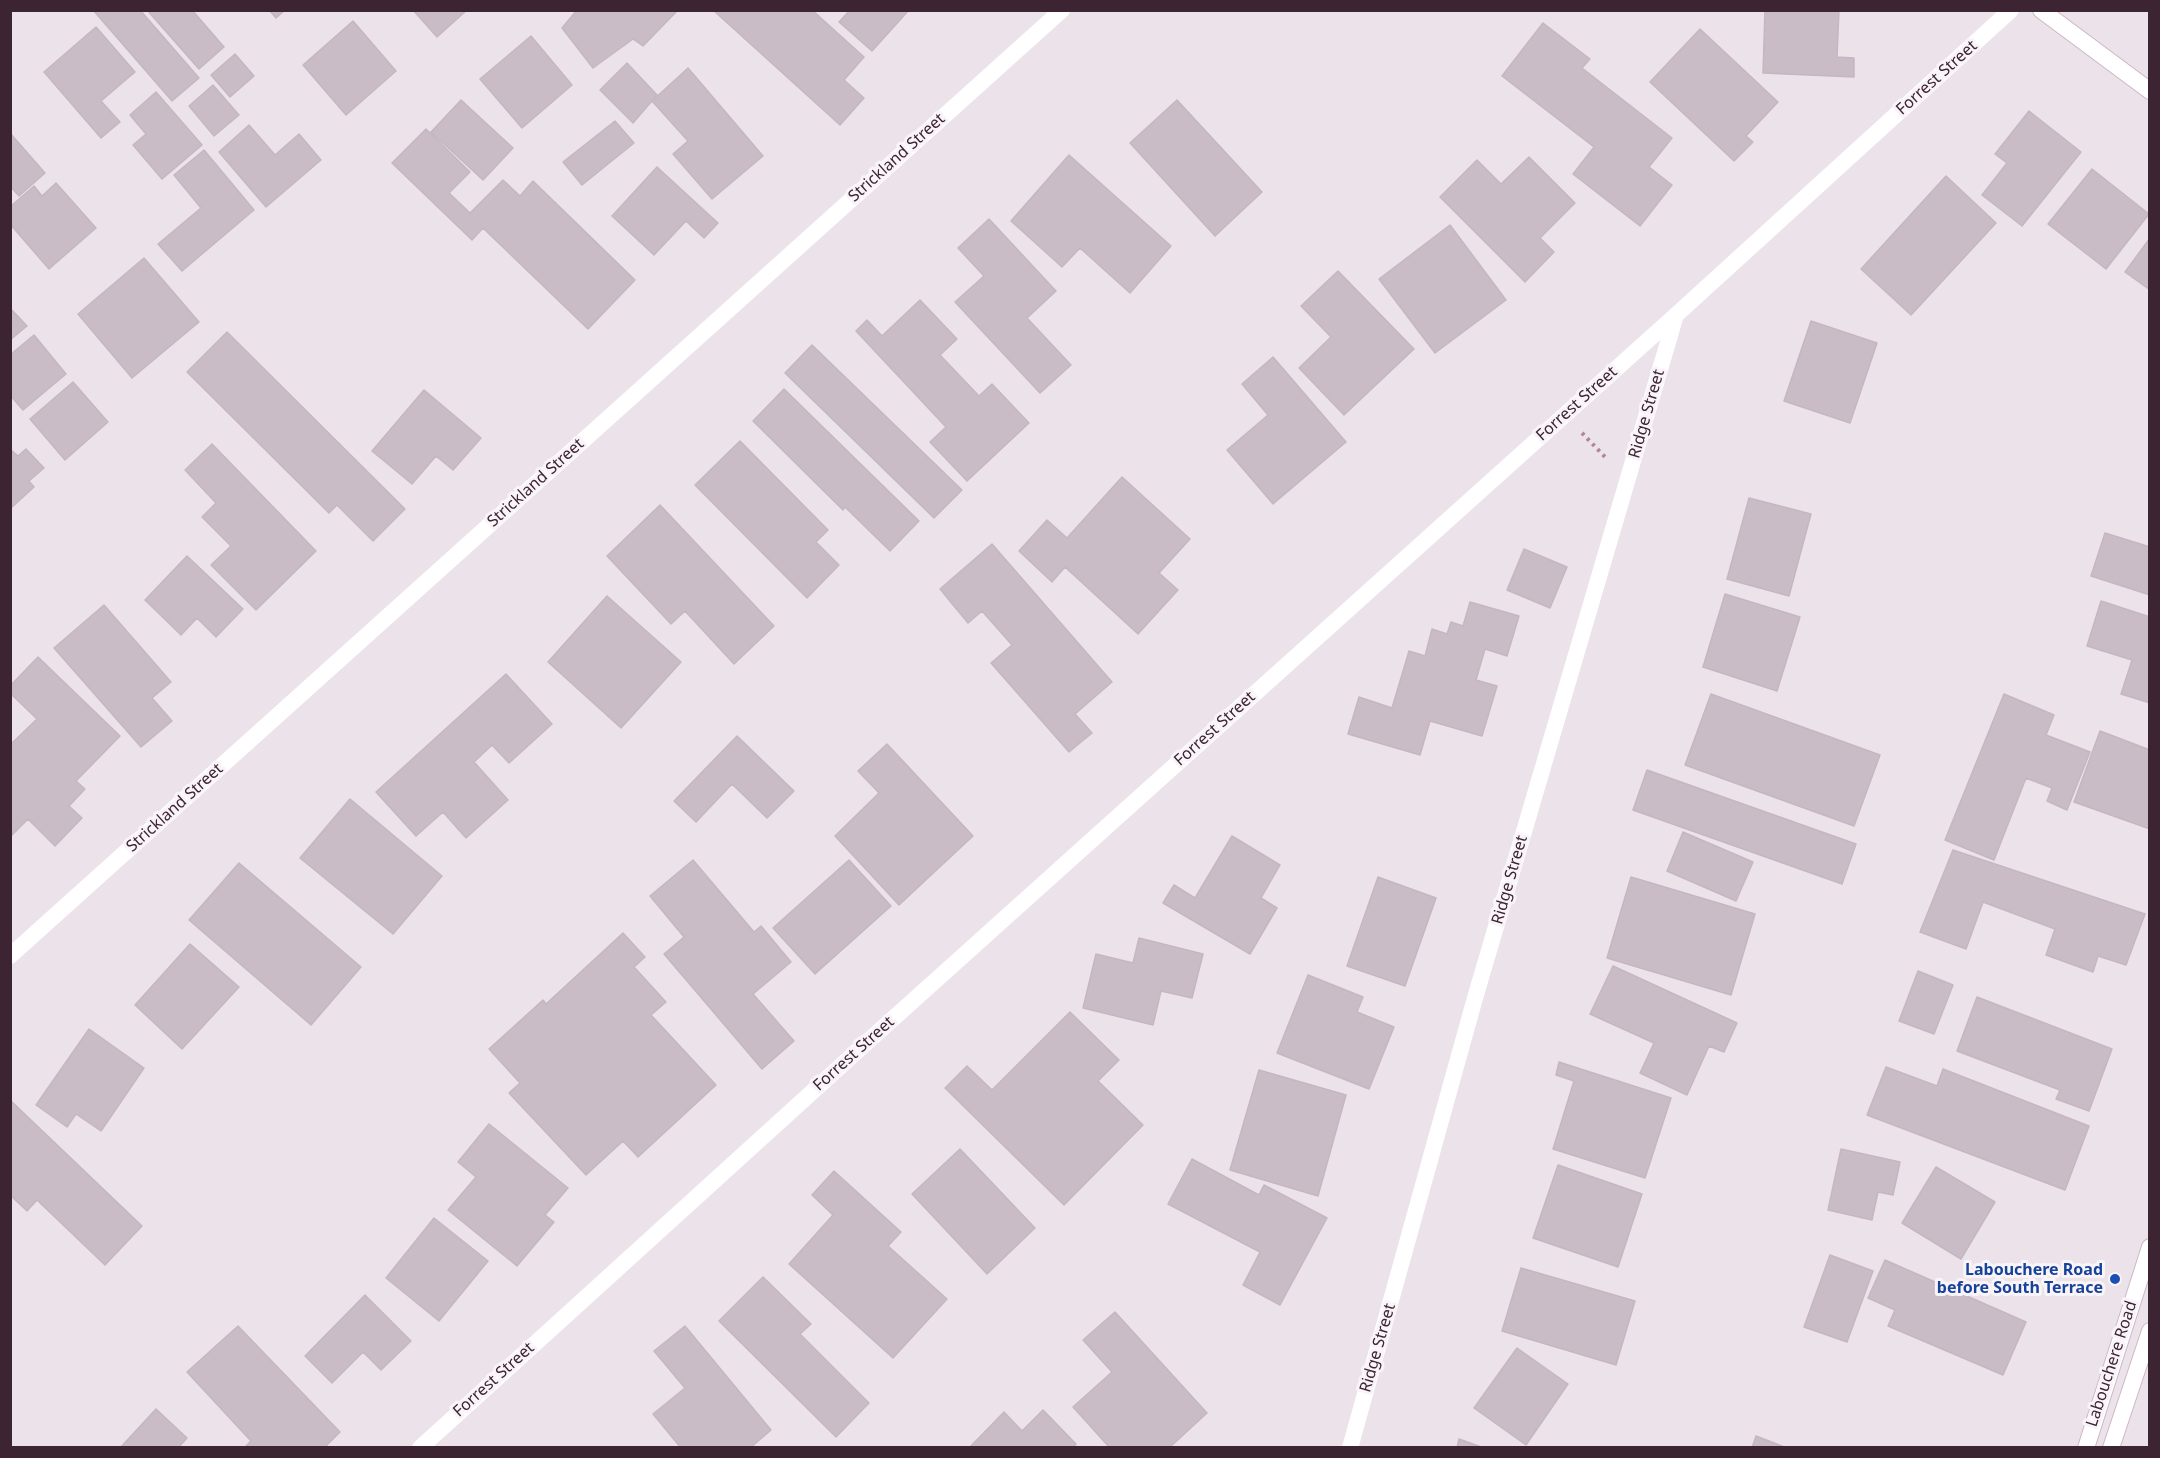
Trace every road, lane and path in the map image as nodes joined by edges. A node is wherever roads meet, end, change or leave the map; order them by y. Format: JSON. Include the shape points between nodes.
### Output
{"nodes":[{"id":1,"x":1062,"y":10,"type":"edge"},
{"id":2,"x":2010,"y":10,"type":"edge"},
{"id":3,"x":2041,"y":10,"type":"edge"},
{"id":4,"x":2150,"y":91,"type":"edge"},
{"id":5,"x":1676,"y":315,"type":"junction"},
{"id":6,"x":1566,"y":414,"type":"junction"},
{"id":7,"x":1608,"y":460,"type":"dead end"},
{"id":8,"x":10,"y":956,"type":"edge"},
{"id":9,"x":2150,"y":1247,"type":"edge"},
{"id":10,"x":2150,"y":1331,"type":"edge"},
{"id":11,"x":420,"y":1448,"type":"edge"},
{"id":12,"x":1350,"y":1448,"type":"edge"},
{"id":13,"x":2086,"y":1448,"type":"edge"},
{"id":14,"x":2111,"y":1448,"type":"edge"}],
"edges":[{"from":1,"to":8,"type":"street","name":"Strickland Street"},
{"from":2,"to":5,"type":"street","name":"Forrest Street"},
{"from":3,"to":4,"type":"street"},
{"from":5,"to":6,"type":"street","name":"Forrest Street"},
{"from":5,"to":12,"type":"street","name":"Ridge Street","via":[[1478,986]]},
{"from":6,"to":7,"type":"path"},
{"from":6,"to":11,"type":"street","name":"Forrest Street"},
{"from":9,"to":13,"type":"street","name":"Labouchere Road"},
{"from":10,"to":14,"type":"street","name":"Labouchere Road"}]}
